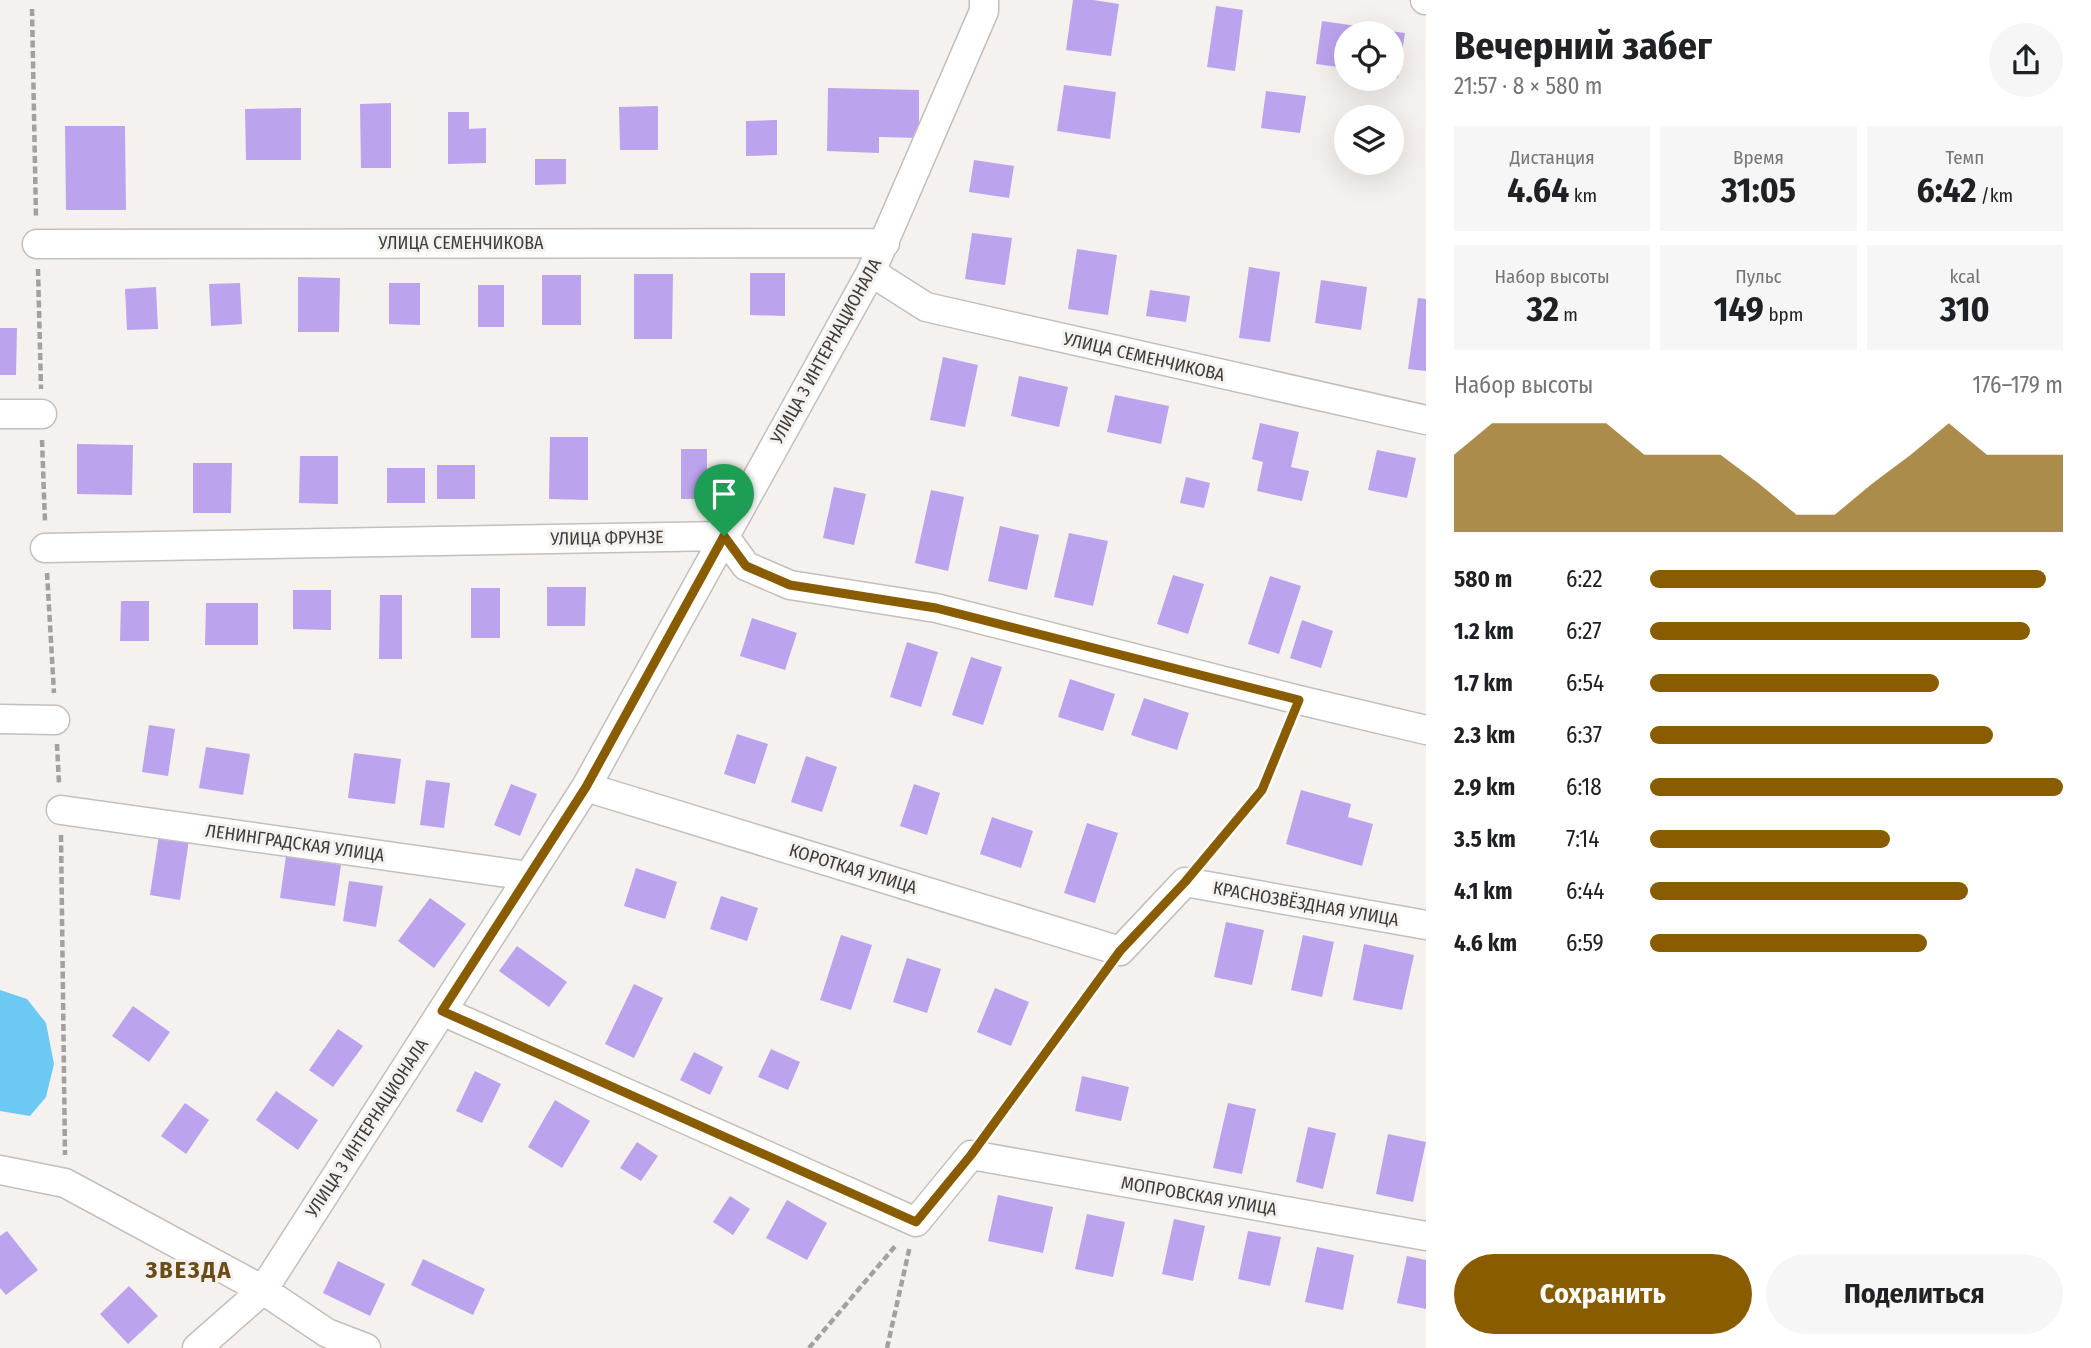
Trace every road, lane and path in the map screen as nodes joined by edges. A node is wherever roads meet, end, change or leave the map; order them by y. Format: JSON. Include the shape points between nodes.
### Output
{"nodes":[{"id":1,"x":984,"y":0,"type":"edge"},
{"id":2,"x":32,"y":9,"type":"dead end"},
{"id":3,"x":885,"y":243,"type":"junction"},
{"id":4,"x":37,"y":244,"type":"junction"},
{"id":5,"x":871,"y":272,"type":"junction"},
{"id":6,"x":0,"y":414,"type":"edge"},
{"id":7,"x":42,"y":414,"type":"junction"},
{"id":8,"x":1426,"y":420,"type":"edge"},
{"id":9,"x":724,"y":536,"type":"junction"},
{"id":10,"x":46,"y":548,"type":"junction"},
{"id":11,"x":1299,"y":700,"type":"junction"},
{"id":12,"x":0,"y":719,"type":"edge"},
{"id":13,"x":55,"y":720,"type":"junction"},
{"id":14,"x":1426,"y":730,"type":"edge"},
{"id":15,"x":586,"y":787,"type":"junction"},
{"id":16,"x":61,"y":810,"type":"junction"},
{"id":17,"x":529,"y":876,"type":"junction"},
{"id":18,"x":1185,"y":882,"type":"junction"},
{"id":19,"x":1426,"y":925,"type":"edge"},
{"id":20,"x":1120,"y":951,"type":"junction"},
{"id":21,"x":442,"y":1011,"type":"junction"},
{"id":22,"x":971,"y":1155,"type":"junction"},
{"id":23,"x":0,"y":1170,"type":"edge"},
{"id":24,"x":65,"y":1183,"type":"junction"},
{"id":25,"x":916,"y":1222,"type":"junction"},
{"id":26,"x":1426,"y":1237,"type":"edge"},
{"id":27,"x":263,"y":1290,"type":"junction"},
{"id":28,"x":197,"y":1348,"type":"edge"},
{"id":29,"x":366,"y":1348,"type":"edge"},
{"id":30,"x":809,"y":1348,"type":"edge"},
{"id":31,"x":887,"y":1348,"type":"edge"}],
"edges":[{"from":1,"to":3,"type":"street","name":"УЛИЦА 3 ИНТЕРНАЦИОНАЛА","via":[[984,11]]},
{"from":2,"to":4,"type":"path"},
{"from":3,"to":4,"type":"street","name":"УЛИЦА СЕМЕНЧИКОВА"},
{"from":3,"to":5,"type":"street","name":"УЛИЦА 3 ИНТЕРНАЦИОНАЛА"},
{"from":4,"to":7,"type":"path"},
{"from":5,"to":8,"type":"street","name":"УЛИЦА СЕМЕНЧИКОВА","via":[[926,307]]},
{"from":5,"to":9,"type":"street","name":"УЛИЦА 3 ИНТЕРНАЦИОНАЛА"},
{"from":6,"to":7,"type":"street"},
{"from":7,"to":10,"type":"path"},
{"from":9,"to":10,"type":"street","name":"УЛИЦА ФРУНЗЕ"},
{"from":9,"to":11,"type":"street","via":[[746,566],[790,585],[936,608]]},
{"from":9,"to":15,"type":"street","name":"УЛИЦА 3 ИНТЕРНАЦИОНАЛА"},
{"from":10,"to":13,"type":"path"},
{"from":11,"to":14,"type":"street"},
{"from":11,"to":18,"type":"path","via":[[1262,790]]},
{"from":12,"to":13,"type":"street"},
{"from":13,"to":16,"type":"path"},
{"from":15,"to":17,"type":"street","name":"УЛИЦА 3 ИНТЕРНАЦИОНАЛА"},
{"from":15,"to":20,"type":"street","name":"КОРОТКАЯ УЛИЦА"},
{"from":16,"to":17,"type":"street","name":"ЛЕНИНГРАДСКАЯ УЛИЦА"},
{"from":16,"to":24,"type":"path"},
{"from":17,"to":21,"type":"street","name":"УЛИЦА 3 ИНТЕРНАЦИОНАЛА"},
{"from":18,"to":19,"type":"street","name":"КРАСНОЗВЁЗДНАЯ УЛИЦА"},
{"from":18,"to":20,"type":"street"},
{"from":20,"to":22,"type":"path"},
{"from":21,"to":25,"type":"street"},
{"from":21,"to":27,"type":"street","name":"УЛИЦА 3 ИНТЕРНАЦИОНАЛА"},
{"from":22,"to":25,"type":"street"},
{"from":22,"to":26,"type":"street","name":"МОПРОВСКАЯ УЛИЦА"},
{"from":23,"to":24,"type":"street"},
{"from":24,"to":27,"type":"street"},
{"from":25,"to":30,"type":"path"},
{"from":25,"to":31,"type":"path"},
{"from":27,"to":28,"type":"street","name":"УЛИЦА 3 ИНТЕРНАЦИОНАЛА"},
{"from":27,"to":29,"type":"street","via":[[327,1334]]}]}
